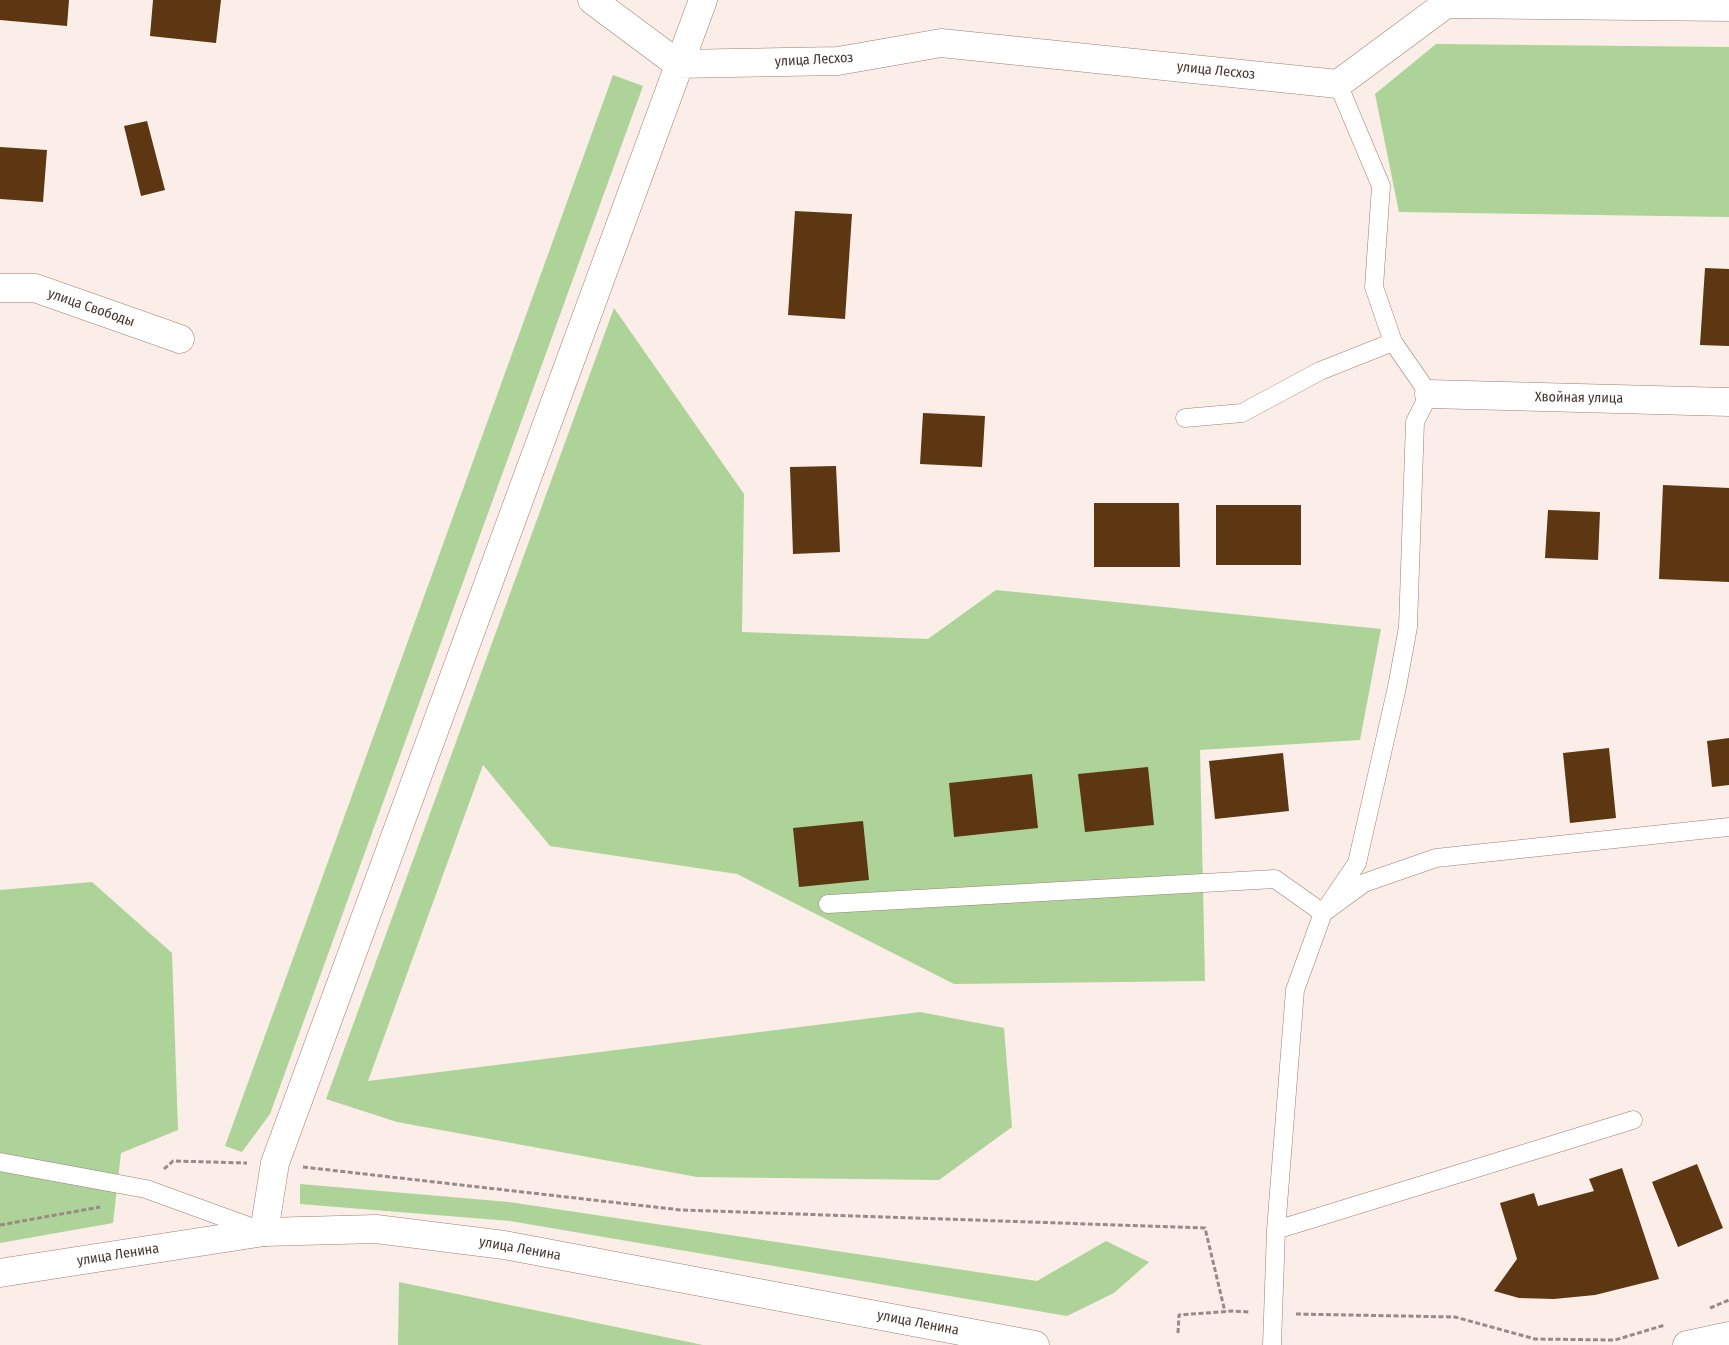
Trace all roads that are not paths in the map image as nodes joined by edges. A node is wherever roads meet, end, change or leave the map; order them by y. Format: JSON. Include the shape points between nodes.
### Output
{"nodes":[{"id":1,"x":592,"y":0,"type":"edge"},
{"id":2,"x":703,"y":0,"type":"edge"},
{"id":3,"x":1729,"y":7,"type":"edge"},
{"id":4,"x":678,"y":64,"type":"junction"},
{"id":5,"x":1338,"y":84,"type":"junction"},
{"id":6,"x":0,"y":288,"type":"edge"},
{"id":7,"x":180,"y":339,"type":"dead end"},
{"id":8,"x":1393,"y":342,"type":"junction"},
{"id":9,"x":1429,"y":394,"type":"junction"},
{"id":10,"x":1729,"y":402,"type":"edge"},
{"id":11,"x":1185,"y":418,"type":"dead end"},
{"id":12,"x":1729,"y":827,"type":"edge"},
{"id":13,"x":828,"y":904,"type":"dead end"},
{"id":14,"x":1322,"y":913,"type":"junction"},
{"id":15,"x":1633,"y":1120,"type":"dead end"},
{"id":16,"x":0,"y":1162,"type":"edge"},
{"id":17,"x":1276,"y":1230,"type":"junction"},
{"id":18,"x":264,"y":1232,"type":"junction"},
{"id":19,"x":0,"y":1273,"type":"edge"},
{"id":20,"x":1729,"y":1336,"type":"edge"},
{"id":21,"x":1035,"y":1345,"type":"edge"},
{"id":22,"x":1272,"y":1345,"type":"edge"},
{"id":23,"x":1687,"y":1345,"type":"edge"}],
"edges":[{"from":1,"to":4,"type":"street"},
{"from":2,"to":4,"type":"street"},
{"from":3,"to":5,"type":"street","via":[[1446,4]]},
{"from":4,"to":5,"type":"street","name":"улица Лесхоз","via":[[838,61],[941,43]]},
{"from":4,"to":18,"type":"street","via":[[275,1163]]},
{"from":5,"to":8,"type":"lane","via":[[1381,186],[1374,288]]},
{"from":6,"to":7,"type":"street","name":"улица Свободы","via":[[35,288]]},
{"from":8,"to":9,"type":"lane"},
{"from":8,"to":11,"type":"lane","via":[[1320,371],[1242,413]]},
{"from":9,"to":10,"type":"street","name":"Хвойная улица"},
{"from":9,"to":14,"type":"lane","via":[[1415,422],[1408,626],[1397,687],[1357,863]]},
{"from":12,"to":14,"type":"lane","via":[[1436,858],[1364,883]]},
{"from":13,"to":14,"type":"lane","via":[[1275,879]]},
{"from":14,"to":17,"type":"lane","via":[[1295,990]]},
{"from":15,"to":17,"type":"lane"},
{"from":16,"to":18,"type":"lane","via":[[146,1189]]},
{"from":17,"to":22,"type":"lane"},
{"from":18,"to":19,"type":"street","name":"улица Ленина"},
{"from":18,"to":21,"type":"street","name":"улица Ленина","via":[[376,1229],[504,1245]]},
{"from":20,"to":23,"type":"street"}]}
